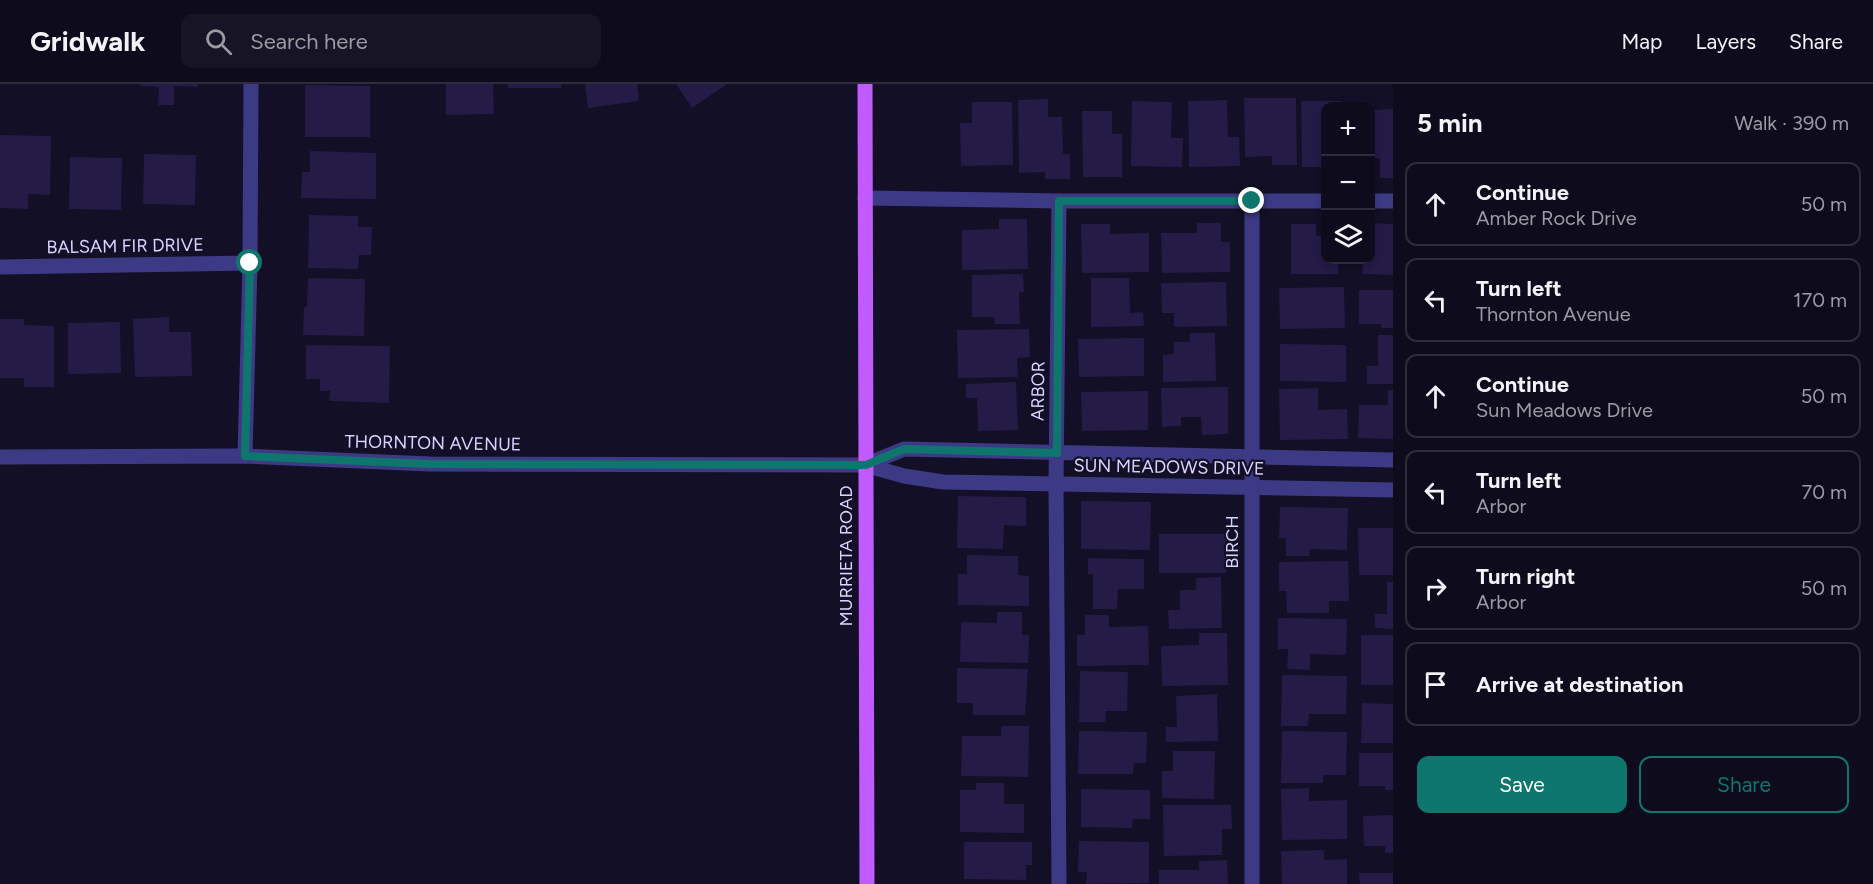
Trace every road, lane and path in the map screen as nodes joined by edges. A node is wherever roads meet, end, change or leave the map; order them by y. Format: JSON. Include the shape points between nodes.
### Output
{"nodes":[{"id":1,"x":252,"y":84,"type":"edge"},
{"id":2,"x":866,"y":84,"type":"edge"},
{"id":3,"x":866,"y":198,"type":"junction"},
{"id":4,"x":1059,"y":201,"type":"junction"},
{"id":5,"x":1252,"y":201,"type":"junction"},
{"id":6,"x":1321,"y":201,"type":"edge"},
{"id":7,"x":1375,"y":201,"type":"edge"},
{"id":8,"x":1393,"y":201,"type":"edge"},
{"id":9,"x":250,"y":263,"type":"junction"},
{"id":10,"x":0,"y":267,"type":"edge"},
{"id":11,"x":1057,"y":453,"type":"junction"},
{"id":12,"x":245,"y":456,"type":"junction"},
{"id":13,"x":0,"y":457,"type":"edge"},
{"id":14,"x":1251,"y":457,"type":"junction"},
{"id":15,"x":1393,"y":460,"type":"edge"},
{"id":16,"x":866,"y":465,"type":"junction"},
{"id":17,"x":1056,"y":484,"type":"junction"},
{"id":18,"x":1251,"y":488,"type":"junction"},
{"id":19,"x":1393,"y":490,"type":"edge"},
{"id":20,"x":867,"y":884,"type":"edge"},
{"id":21,"x":1059,"y":884,"type":"edge"},
{"id":22,"x":1252,"y":884,"type":"edge"}],
"edges":[{"from":1,"to":9,"type":"street"},
{"from":2,"to":3,"type":"main road","name":"MURRIETA ROAD"},
{"from":3,"to":4,"type":"street"},
{"from":3,"to":16,"type":"main road","name":"MURRIETA ROAD"},
{"from":4,"to":5,"type":"street"},
{"from":4,"to":11,"type":"street","name":"ARBOR"},
{"from":5,"to":6,"type":"street"},
{"from":5,"to":14,"type":"street","name":"BIRCH"},
{"from":7,"to":8,"type":"street"},
{"from":9,"to":10,"type":"street","name":"BALSAM FIR DRIVE"},
{"from":9,"to":12,"type":"street"},
{"from":11,"to":14,"type":"street","name":"SUN MEADOWS DRIVE"},
{"from":11,"to":16,"type":"street","name":"SUN MEADOWS DRIVE","via":[[904,449]]},
{"from":11,"to":17,"type":"street","name":"ARBOR"},
{"from":12,"to":13,"type":"street","name":"THORNTON AVENUE"},
{"from":12,"to":16,"type":"street","name":"THORNTON AVENUE","via":[[430,464]]},
{"from":14,"to":15,"type":"street","name":"SUN MEADOWS DRIVE"},
{"from":14,"to":18,"type":"street","name":"BIRCH"},
{"from":16,"to":17,"type":"street","name":"SUN MEADOWS DRIVE","via":[[943,482]]},
{"from":16,"to":20,"type":"main road","name":"MURRIETA ROAD"},
{"from":17,"to":18,"type":"street","name":"SUN MEADOWS DRIVE"},
{"from":17,"to":21,"type":"street","name":"ARBOR"},
{"from":18,"to":19,"type":"street","name":"SUN MEADOWS DRIVE"},
{"from":18,"to":22,"type":"street","name":"BIRCH"}]}
